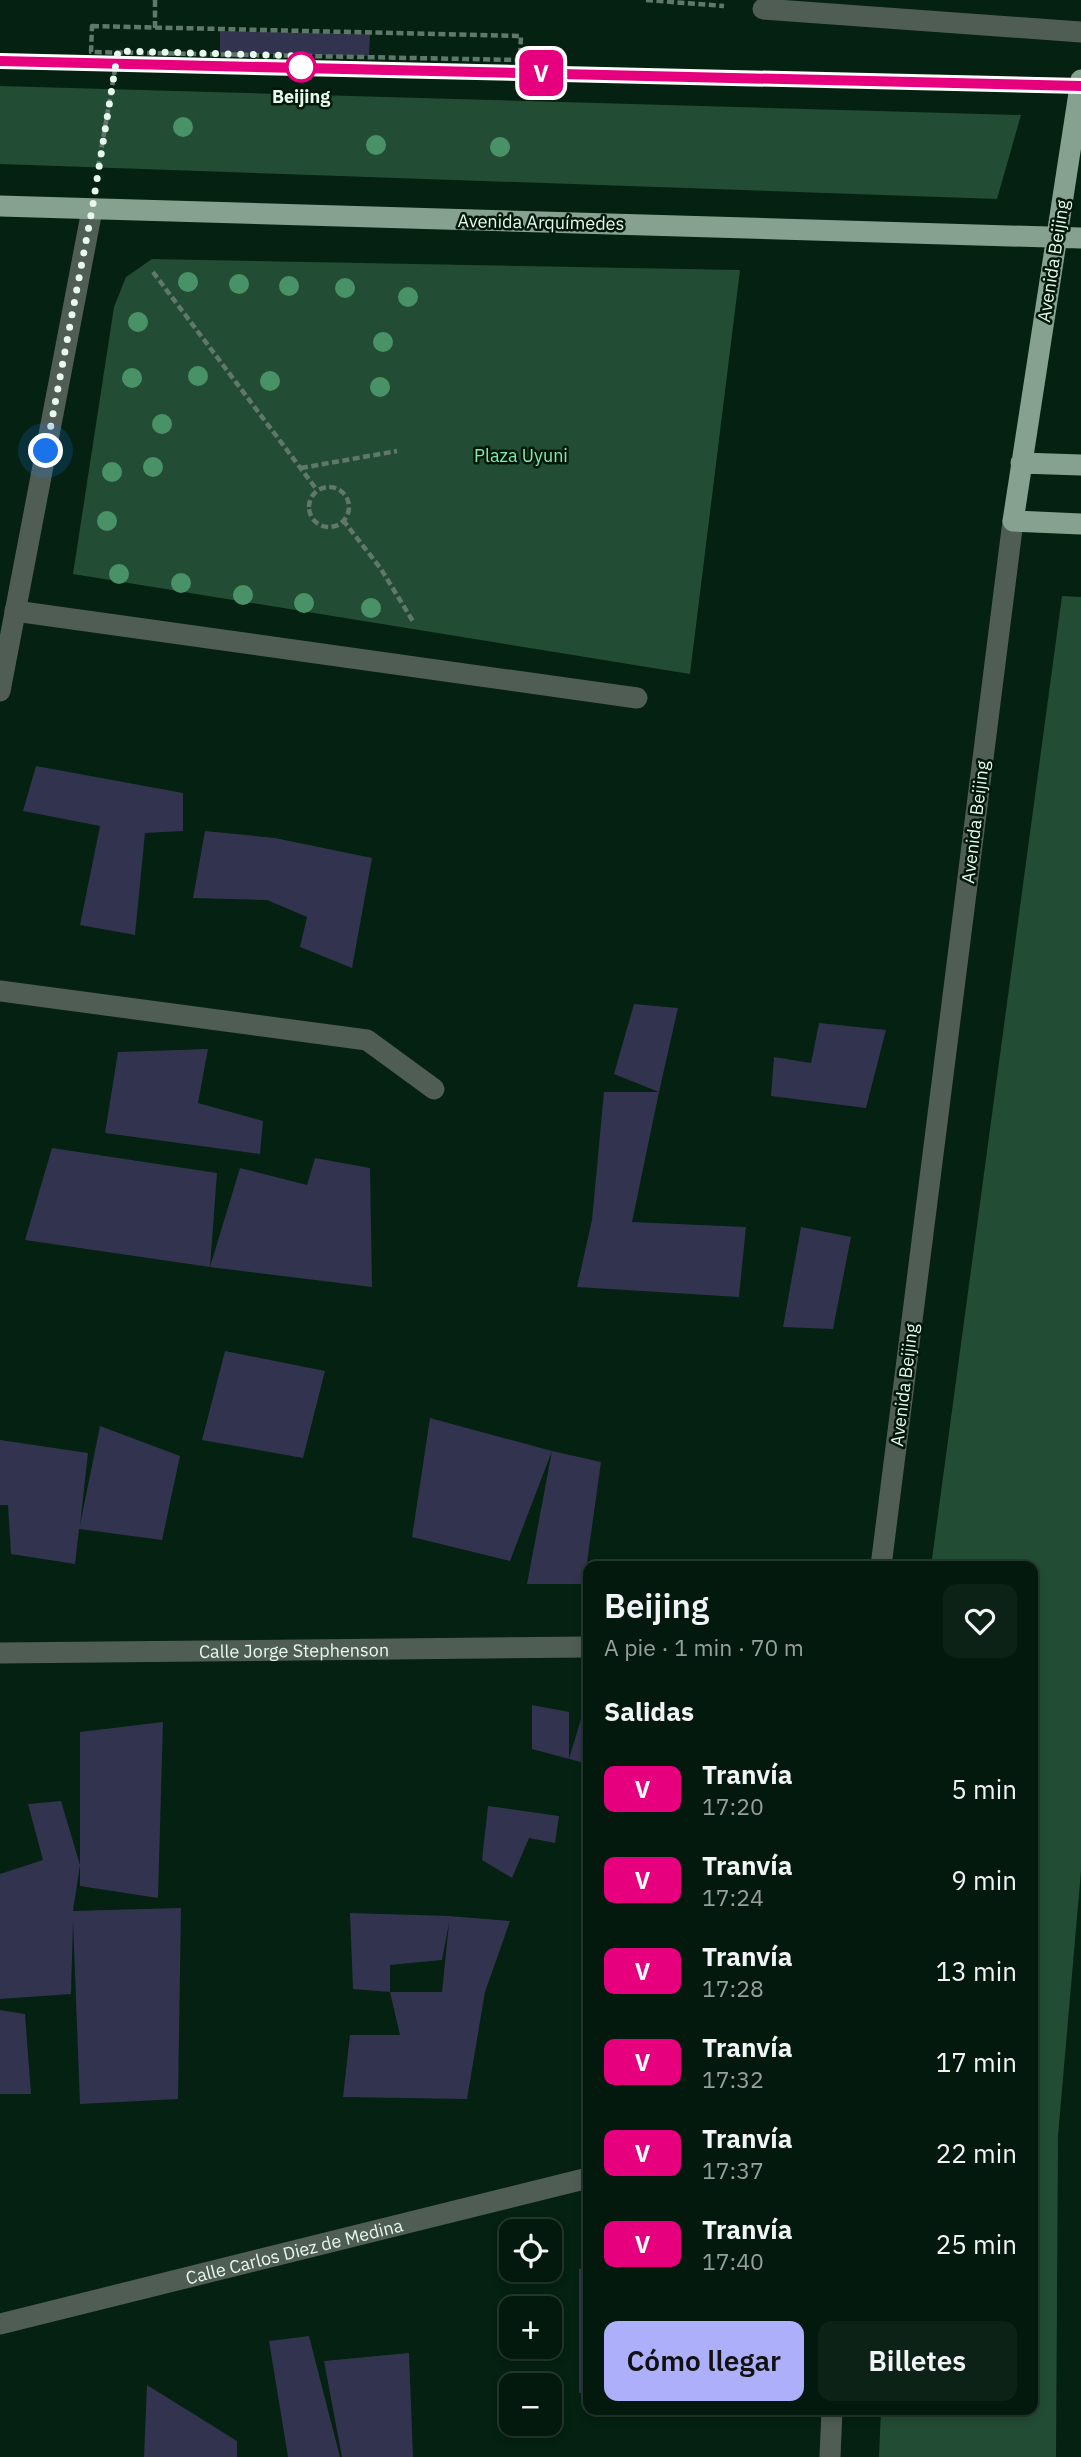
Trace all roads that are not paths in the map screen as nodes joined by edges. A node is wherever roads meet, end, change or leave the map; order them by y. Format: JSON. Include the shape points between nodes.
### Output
{"nodes":[{"id":1,"x":763,"y":9,"type":"road end"},
{"id":2,"x":1081,"y":32,"type":"edge"},
{"id":3,"x":1081,"y":80,"type":"edge"},
{"id":4,"x":0,"y":206,"type":"edge"},
{"id":5,"x":92,"y":210,"type":"junction"},
{"id":6,"x":1057,"y":237,"type":"junction"},
{"id":7,"x":1081,"y":238,"type":"edge"},
{"id":8,"x":1021,"y":463,"type":"junction"},
{"id":9,"x":1081,"y":465,"type":"edge"},
{"id":10,"x":1013,"y":521,"type":"junction"},
{"id":11,"x":1081,"y":524,"type":"edge"},
{"id":12,"x":15,"y":611,"type":"junction"},
{"id":13,"x":0,"y":691,"type":"edge"},
{"id":14,"x":637,"y":698,"type":"dead end"},
{"id":15,"x":0,"y":991,"type":"edge"},
{"id":16,"x":434,"y":1089,"type":"dead end"},
{"id":17,"x":882,"y":1561,"type":"edge"},
{"id":18,"x":583,"y":1647,"type":"edge"},
{"id":19,"x":0,"y":1653,"type":"edge"},
{"id":20,"x":583,"y":2179,"type":"edge"},
{"id":21,"x":0,"y":2324,"type":"edge"},
{"id":22,"x":832,"y":2415,"type":"edge"},
{"id":23,"x":830,"y":2457,"type":"edge"}],
"edges":[{"from":1,"to":2,"type":"street"},
{"from":3,"to":6,"type":"main road","name":"Avenida Beijing"},
{"from":4,"to":5,"type":"main road","name":"Avenida Arquímedes"},
{"from":5,"to":6,"type":"main road","name":"Avenida Arquímedes"},
{"from":5,"to":12,"type":"street"},
{"from":6,"to":7,"type":"main road","name":"Avenida Arquímedes"},
{"from":6,"to":8,"type":"main road","name":"Avenida Beijing"},
{"from":8,"to":9,"type":"main road"},
{"from":8,"to":10,"type":"main road","name":"Avenida Beijing"},
{"from":10,"to":11,"type":"main road"},
{"from":10,"to":17,"type":"street","name":"Avenida Beijing"},
{"from":12,"to":13,"type":"street"},
{"from":12,"to":14,"type":"street"},
{"from":15,"to":16,"type":"street","via":[[367,1040]]},
{"from":18,"to":19,"type":"street","name":"Calle Jorge Stephenson"},
{"from":20,"to":21,"type":"street","name":"Calle Carlos Diez de Medina"},
{"from":22,"to":23,"type":"street"}]}
